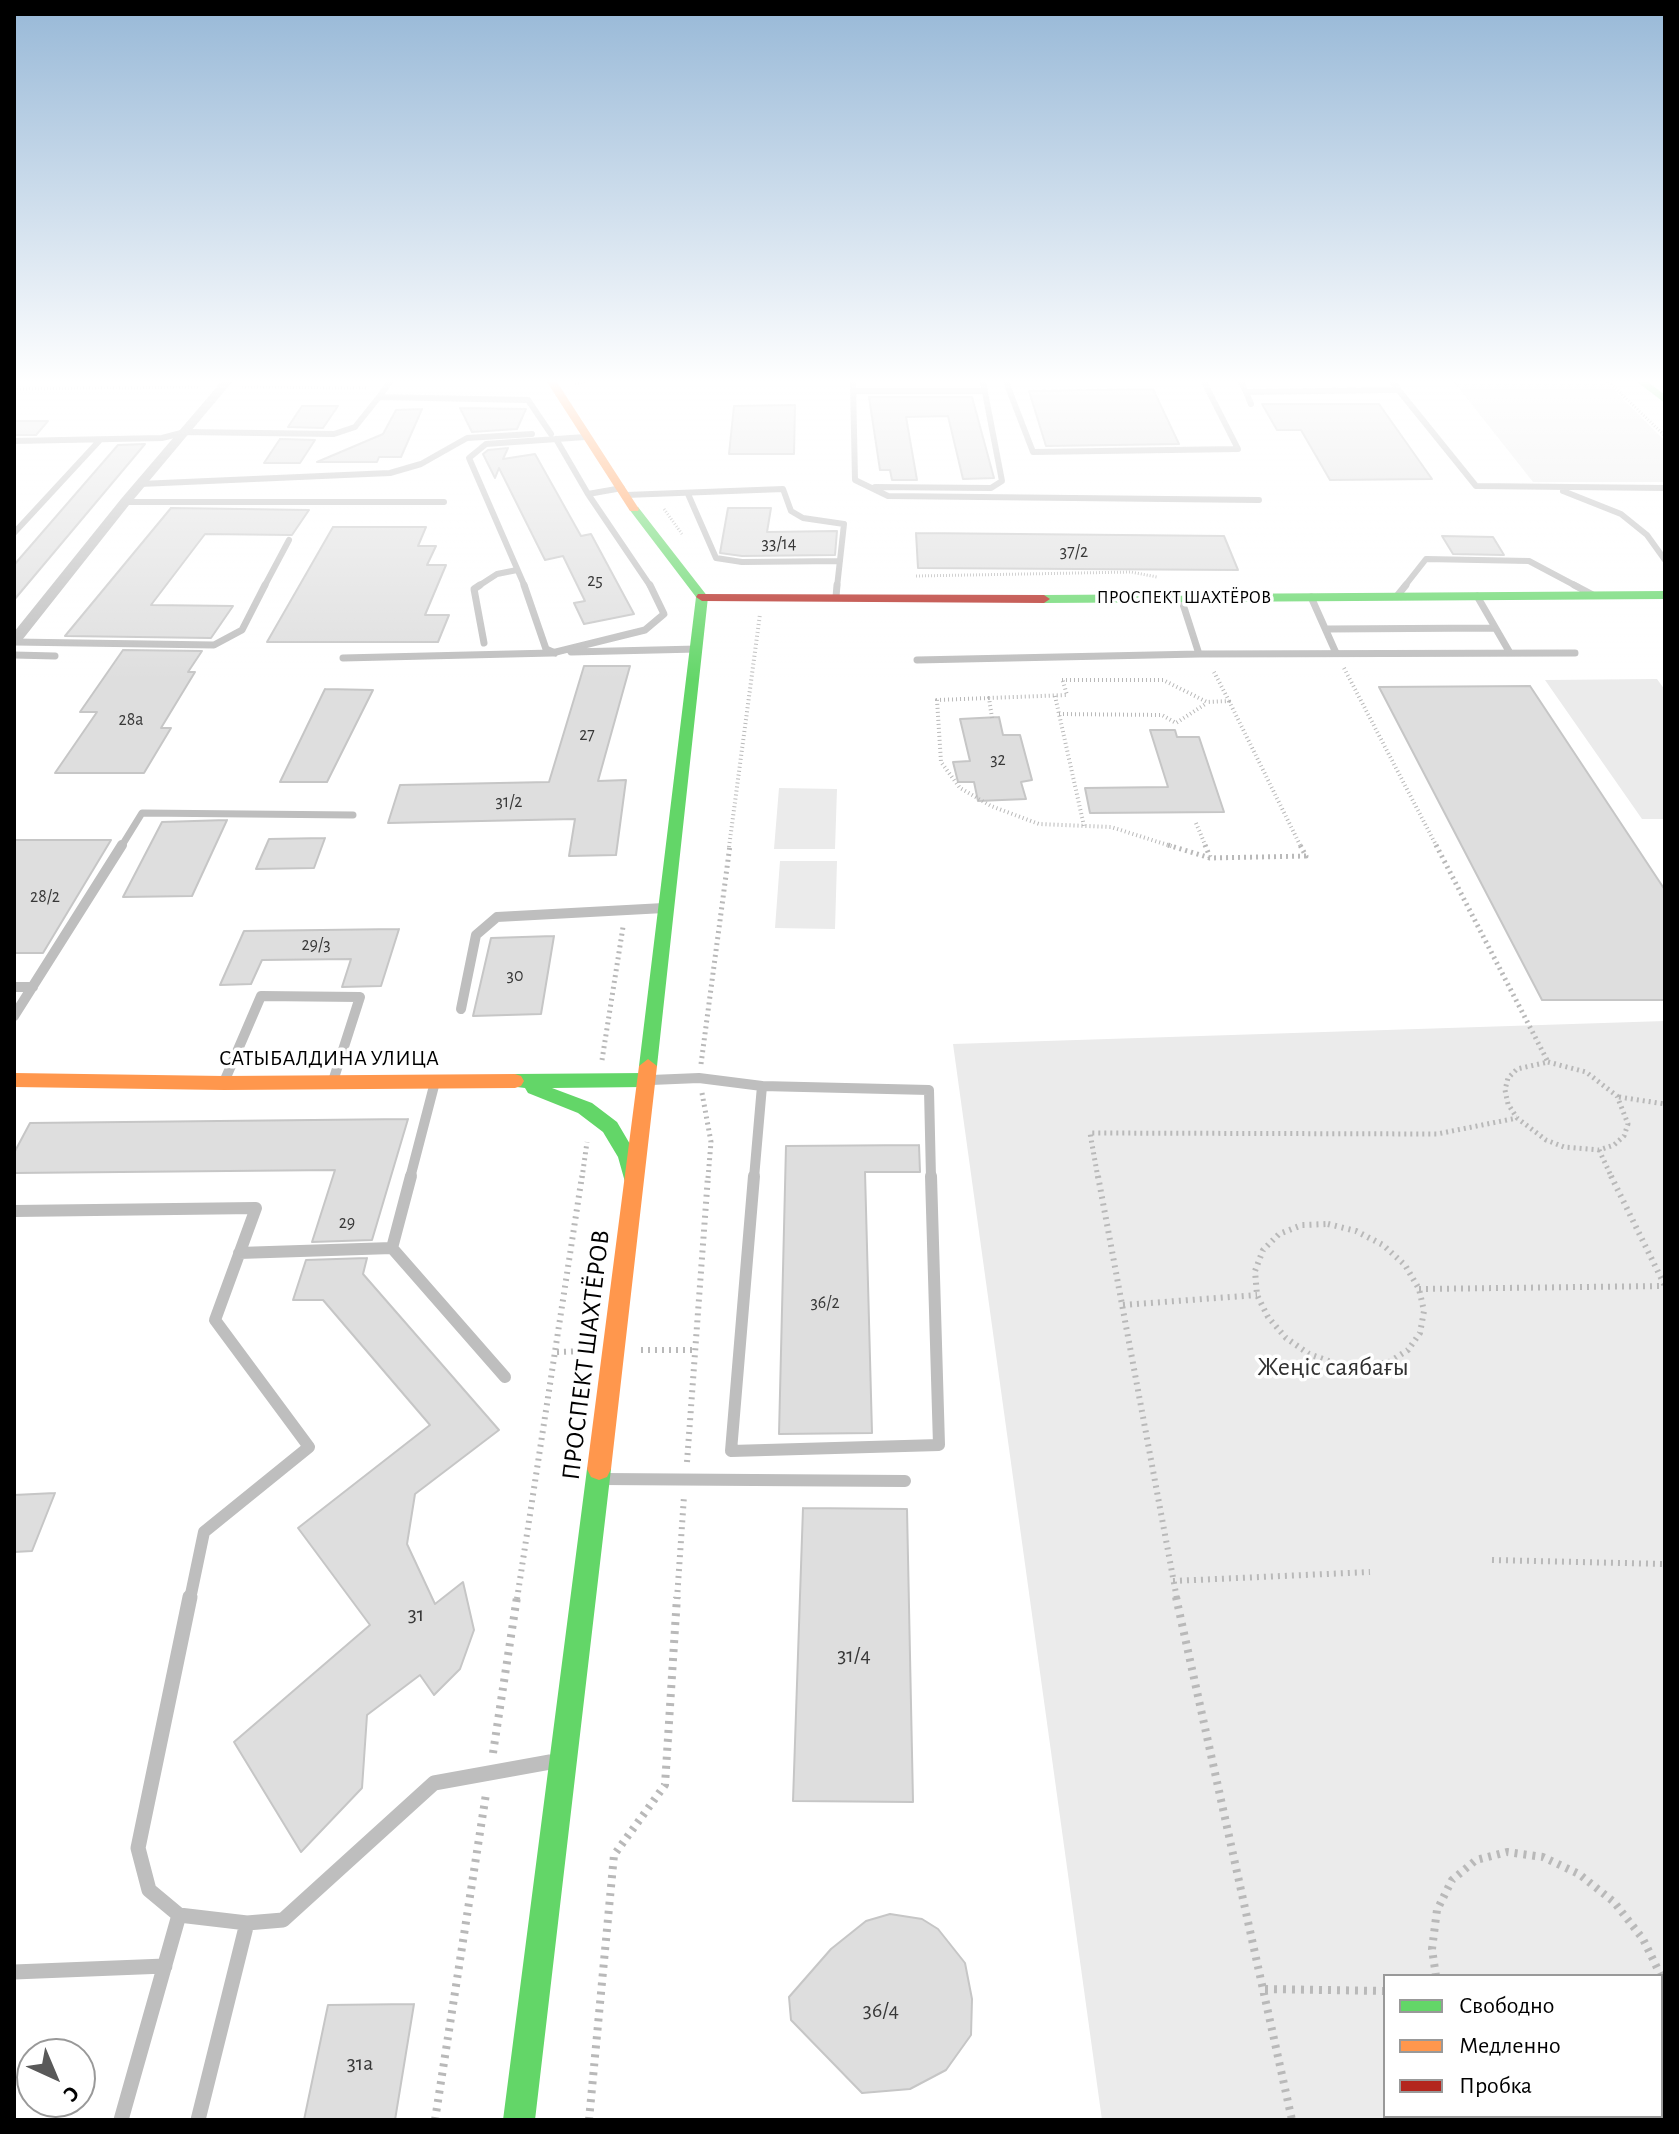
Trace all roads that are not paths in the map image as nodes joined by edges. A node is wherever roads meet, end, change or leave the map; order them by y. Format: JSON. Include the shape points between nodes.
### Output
{"nodes":[{"id":1,"x":62,"y":482,"type":"edge"},
{"id":2,"x":142,"y":482,"type":"edge"},
{"id":3,"x":195,"y":482,"type":"edge"},
{"id":4,"x":479,"y":482,"type":"edge"},
{"id":5,"x":581,"y":482,"type":"edge"},
{"id":6,"x":617,"y":482,"type":"edge"},
{"id":7,"x":858,"y":482,"type":"edge"},
{"id":8,"x":1001,"y":482,"type":"edge"},
{"id":9,"x":1469,"y":482,"type":"edge"},
{"id":10,"x":140,"y":484,"type":"junction"},
{"id":11,"x":870,"y":487,"type":"junction"},
{"id":12,"x":1665,"y":488,"type":"edge"},
{"id":13,"x":1553,"y":489,"type":"junction"},
{"id":14,"x":624,"y":492,"type":"junction"},
{"id":15,"x":588,"y":494,"type":"junction"},
{"id":16,"x":688,"y":494,"type":"junction"},
{"id":17,"x":1259,"y":500,"type":"dead end"},
{"id":18,"x":125,"y":502,"type":"junction"},
{"id":19,"x":444,"y":502,"type":"dead end"},
{"id":20,"x":14,"y":533,"type":"edge"},
{"id":21,"x":289,"y":540,"type":"dead end"},
{"id":22,"x":1665,"y":560,"type":"edge"},
{"id":23,"x":840,"y":561,"type":"junction"},
{"id":24,"x":517,"y":570,"type":"junction"},
{"id":25,"x":1665,"y":595,"type":"edge"},
{"id":26,"x":1397,"y":596,"type":"junction"},
{"id":27,"x":1477,"y":596,"type":"junction"},
{"id":28,"x":1595,"y":596,"type":"junction"},
{"id":29,"x":702,"y":597,"type":"junction"},
{"id":30,"x":836,"y":597,"type":"junction"},
{"id":31,"x":1311,"y":597,"type":"junction"},
{"id":32,"x":1181,"y":598,"type":"junction"},
{"id":33,"x":1494,"y":628,"type":"junction"},
{"id":34,"x":1327,"y":629,"type":"junction"},
{"id":35,"x":14,"y":642,"type":"edge"},
{"id":36,"x":484,"y":643,"type":"dead end"},
{"id":37,"x":697,"y":649,"type":"junction"},
{"id":38,"x":552,"y":653,"type":"junction"},
{"id":39,"x":1336,"y":653,"type":"junction"},
{"id":40,"x":1510,"y":653,"type":"junction"},
{"id":41,"x":1575,"y":653,"type":"dead end"},
{"id":42,"x":1199,"y":654,"type":"junction"},
{"id":43,"x":14,"y":655,"type":"edge"},
{"id":44,"x":55,"y":656,"type":"dead end"},
{"id":45,"x":1056,"y":657,"type":"junction"},
{"id":46,"x":343,"y":658,"type":"dead end"},
{"id":47,"x":917,"y":660,"type":"dead end"},
{"id":48,"x":1059,"y":669,"type":"road end"},
{"id":49,"x":353,"y":815,"type":"dead end"},
{"id":50,"x":666,"y":907,"type":"junction"},
{"id":51,"x":14,"y":987,"type":"edge"},
{"id":52,"x":33,"y":987,"type":"junction"},
{"id":53,"x":461,"y":1009,"type":"dead end"},
{"id":54,"x":14,"y":1016,"type":"edge"},
{"id":55,"x":14,"y":1080,"type":"edge"},
{"id":56,"x":645,"y":1080,"type":"junction"},
{"id":57,"x":505,"y":1081,"type":"junction"},
{"id":58,"x":435,"y":1082,"type":"junction"},
{"id":59,"x":224,"y":1083,"type":"junction"},
{"id":60,"x":332,"y":1083,"type":"junction"},
{"id":61,"x":762,"y":1086,"type":"junction"},
{"id":62,"x":633,"y":1180,"type":"junction"},
{"id":63,"x":14,"y":1211,"type":"edge"},
{"id":64,"x":392,"y":1248,"type":"junction"},
{"id":65,"x":239,"y":1253,"type":"junction"},
{"id":66,"x":505,"y":1377,"type":"dead end"},
{"id":67,"x":597,"y":1479,"type":"junction"},
{"id":68,"x":905,"y":1481,"type":"dead end"},
{"id":69,"x":564,"y":1760,"type":"junction"},
{"id":70,"x":179,"y":1915,"type":"junction"},
{"id":71,"x":247,"y":1923,"type":"junction"},
{"id":72,"x":165,"y":1966,"type":"junction"},
{"id":73,"x":14,"y":1972,"type":"edge"},
{"id":74,"x":121,"y":2120,"type":"edge"},
{"id":75,"x":198,"y":2120,"type":"edge"},
{"id":76,"x":519,"y":2120,"type":"edge"}],
"edges":[{"from":1,"to":20,"type":"lane"},
{"from":2,"to":10,"type":"street"},
{"from":3,"to":10,"type":"lane"},
{"from":4,"to":24,"type":"lane"},
{"from":5,"to":15,"type":"lane"},
{"from":6,"to":14,"type":"main road"},
{"from":7,"to":11,"type":"lane"},
{"from":8,"to":11,"type":"lane","via":[[991,488]]},
{"from":9,"to":13,"type":"lane","via":[[1484,489]]},
{"from":10,"to":18,"type":"street"},
{"from":11,"to":17,"type":"lane","via":[[888,496]]},
{"from":12,"to":13,"type":"lane"},
{"from":13,"to":22,"type":"lane","via":[[1621,514],[1647,535]]},
{"from":14,"to":15,"type":"lane"},
{"from":14,"to":16,"type":"lane"},
{"from":14,"to":29,"type":"main road"},
{"from":15,"to":38,"type":"lane","via":[[664,614],[645,630]]},
{"from":16,"to":23,"type":"lane","via":[[716,558]]},
{"from":16,"to":23,"type":"lane","via":[[783,489],[791,511],[803,518],[844,524]]},
{"from":18,"to":19,"type":"lane"},
{"from":18,"to":35,"type":"street"},
{"from":21,"to":35,"type":"lane","via":[[242,630],[228,640],[214,645]]},
{"from":23,"to":30,"type":"lane"},
{"from":24,"to":36,"type":"lane","via":[[497,574],[474,589]]},
{"from":24,"to":38,"type":"lane"},
{"from":25,"to":28,"type":"main road","name":"ПРОСПЕКТ ШАХТЁРОВ"},
{"from":26,"to":27,"type":"main road","name":"ПРОСПЕКТ ШАХТЁРОВ"},
{"from":26,"to":28,"type":"lane","via":[[1426,559],[1529,561]]},
{"from":26,"to":31,"type":"main road","name":"ПРОСПЕКТ ШАХТЁРОВ"},
{"from":27,"to":28,"type":"main road","name":"ПРОСПЕКТ ШАХТЁРОВ"},
{"from":27,"to":33,"type":"lane"},
{"from":29,"to":30,"type":"main road","name":"ПРОСПЕКТ ШАХТЁРОВ"},
{"from":29,"to":37,"type":"main road","name":"ПРОСПЕКТ ШАХТЁРОВ"},
{"from":30,"to":32,"type":"main road","name":"ПРОСПЕКТ ШАХТЁРОВ"},
{"from":31,"to":32,"type":"main road","name":"ПРОСПЕКТ ШАХТЁРОВ"},
{"from":31,"to":34,"type":"lane"},
{"from":32,"to":42,"type":"lane"},
{"from":33,"to":34,"type":"lane"},
{"from":33,"to":40,"type":"lane"},
{"from":34,"to":39,"type":"lane"},
{"from":37,"to":38,"type":"lane"},
{"from":37,"to":50,"type":"main road","name":"ПРОСПЕКТ ШАХТЁРОВ"},
{"from":38,"to":46,"type":"lane"},
{"from":39,"to":40,"type":"lane"},
{"from":39,"to":42,"type":"lane"},
{"from":40,"to":41,"type":"lane"},
{"from":42,"to":45,"type":"lane"},
{"from":43,"to":44,"type":"lane"},
{"from":45,"to":47,"type":"lane"},
{"from":45,"to":48,"type":"lane"},
{"from":49,"to":52,"type":"lane","via":[[142,813]]},
{"from":50,"to":53,"type":"lane","via":[[497,917],[476,935]]},
{"from":50,"to":56,"type":"main road","name":"ПРОСПЕКТ ШАХТЁРОВ"},
{"from":51,"to":52,"type":"lane"},
{"from":52,"to":54,"type":"lane"},
{"from":55,"to":59,"type":"main road","name":"САТЫБАЛДИНА УЛИЦА"},
{"from":56,"to":57,"type":"main road","name":"САТЫБАЛДИНА УЛИЦА"},
{"from":56,"to":61,"type":"lane","via":[[699,1078]]},
{"from":56,"to":62,"type":"main road","name":"ПРОСПЕКТ ШАХТЁРОВ"},
{"from":57,"to":58,"type":"main road","name":"САТЫБАЛДИНА УЛИЦА"},
{"from":57,"to":62,"type":"main road","via":[[550,1092],[610,1127],[627,1156]]},
{"from":58,"to":60,"type":"main road","name":"САТЫБАЛДИНА УЛИЦА"},
{"from":58,"to":64,"type":"lane"},
{"from":59,"to":60,"type":"main road","name":"САТЫБАЛДИНА УЛИЦА"},
{"from":59,"to":60,"type":"lane","via":[[261,996],[360,997]]},
{"from":61,"to":61,"type":"lane","via":[[731,1451],[939,1445],[929,1090]]},
{"from":62,"to":67,"type":"main road","name":"ПРОСПЕКТ ШАХТЁРОВ"},
{"from":63,"to":65,"type":"lane","via":[[256,1208]]},
{"from":64,"to":65,"type":"lane"},
{"from":64,"to":66,"type":"lane"},
{"from":65,"to":70,"type":"lane","via":[[215,1320],[309,1447],[204,1532],[138,1848],[149,1890]]},
{"from":67,"to":68,"type":"lane"},
{"from":67,"to":69,"type":"main road","name":"ПРОСПЕКТ ШАХТЁРОВ"},
{"from":69,"to":71,"type":"lane","via":[[434,1783],[283,1920]]},
{"from":69,"to":76,"type":"main road","name":"ПРОСПЕКТ ШАХТЁРОВ"},
{"from":70,"to":71,"type":"lane"},
{"from":70,"to":72,"type":"lane"},
{"from":71,"to":75,"type":"lane"},
{"from":72,"to":73,"type":"lane"},
{"from":72,"to":74,"type":"lane"}]}
